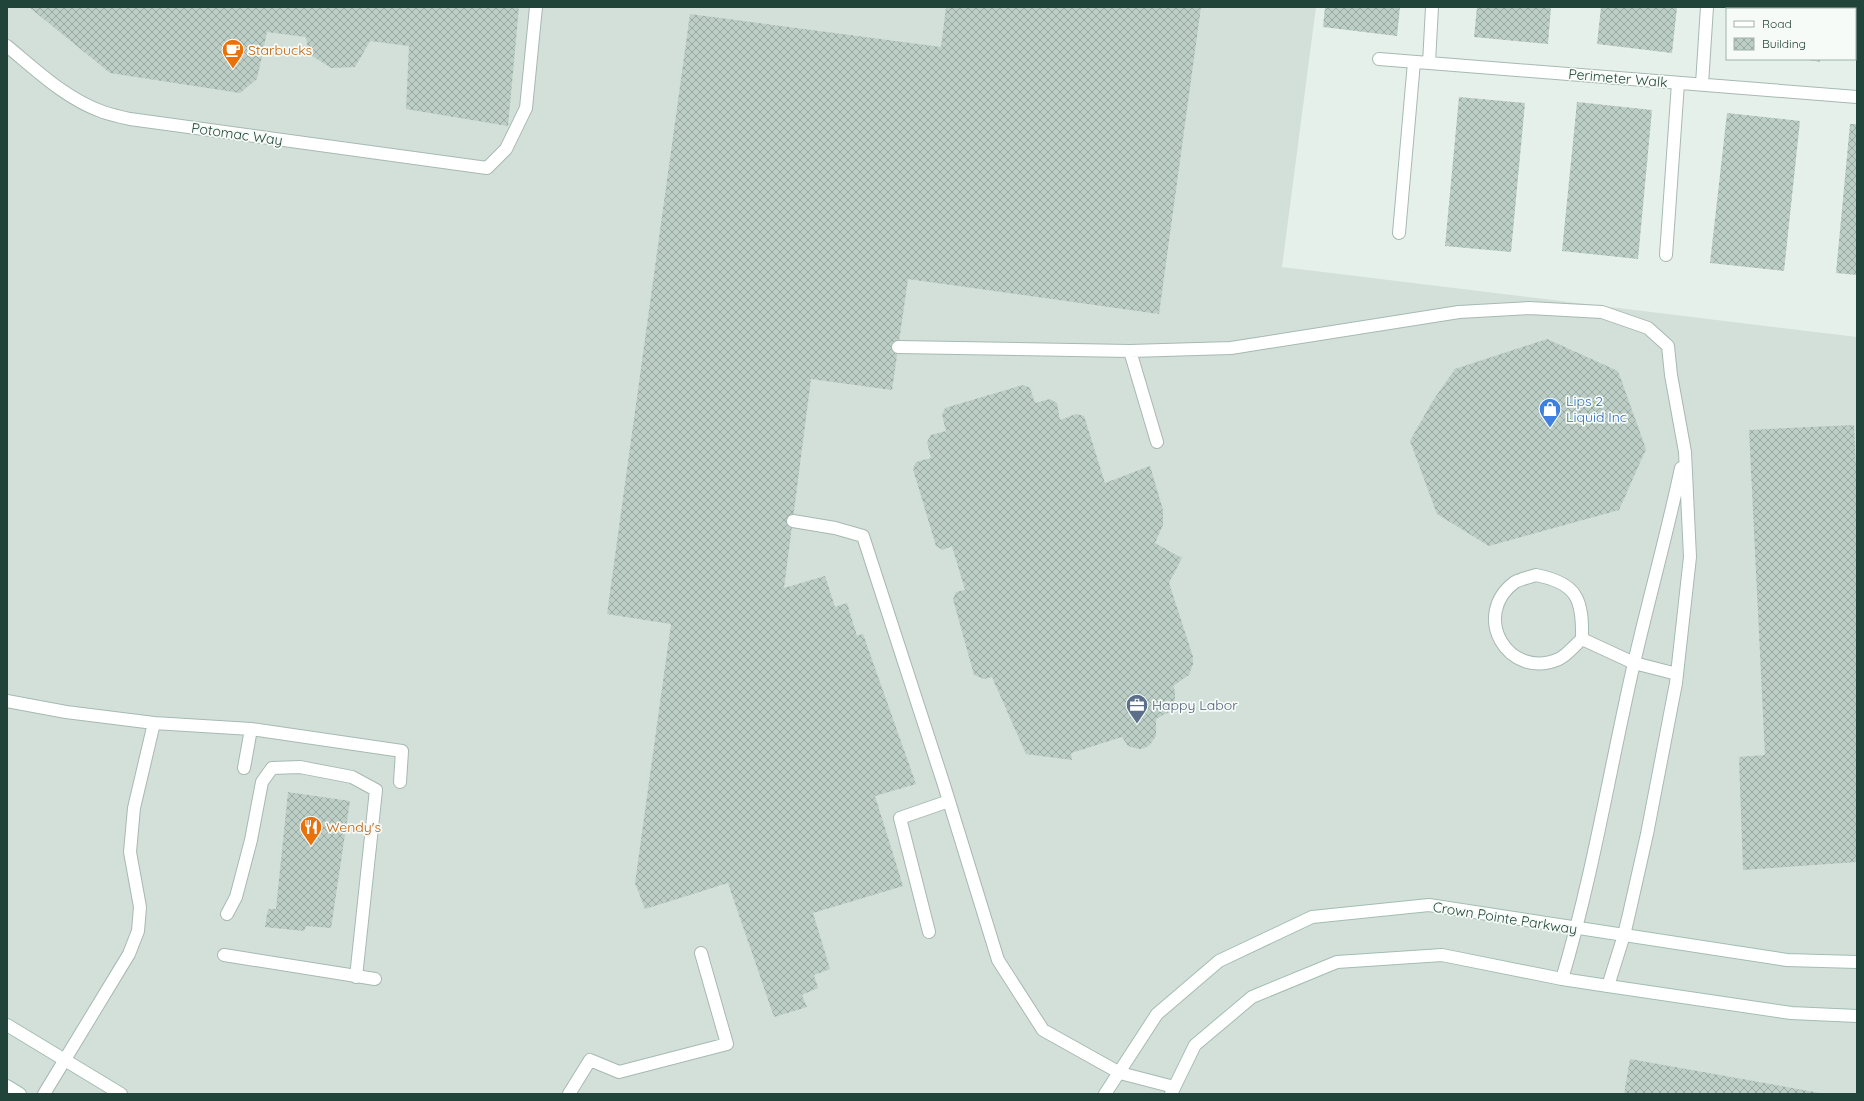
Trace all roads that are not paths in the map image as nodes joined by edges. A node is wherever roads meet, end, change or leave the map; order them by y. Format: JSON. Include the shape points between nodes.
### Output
{"nodes":[{"id":1,"x":536,"y":7,"type":"edge"},
{"id":2,"x":1432,"y":7,"type":"edge"},
{"id":3,"x":1707,"y":7,"type":"edge"},
{"id":4,"x":7,"y":46,"type":"edge"},
{"id":5,"x":1379,"y":59,"type":"dead end"},
{"id":6,"x":1414,"y":62,"type":"junction"},
{"id":7,"x":1428,"y":63,"type":"junction"},
{"id":8,"x":1678,"y":83,"type":"junction"},
{"id":9,"x":1702,"y":84,"type":"junction"},
{"id":10,"x":1857,"y":97,"type":"edge"},
{"id":11,"x":1399,"y":233,"type":"dead end"},
{"id":12,"x":1666,"y":255,"type":"dead end"},
{"id":13,"x":898,"y":347,"type":"dead end"},
{"id":14,"x":1130,"y":350,"type":"junction"},
{"id":15,"x":1157,"y":442,"type":"dead end"},
{"id":16,"x":1685,"y":452,"type":"junction"},
{"id":17,"x":793,"y":521,"type":"dead end"},
{"id":18,"x":1582,"y":639,"type":"junction"},
{"id":19,"x":1634,"y":663,"type":"junction"},
{"id":20,"x":1677,"y":674,"type":"junction"},
{"id":21,"x":7,"y":701,"type":"edge"},
{"id":22,"x":154,"y":723,"type":"junction"},
{"id":23,"x":251,"y":729,"type":"junction"},
{"id":24,"x":244,"y":768,"type":"dead end"},
{"id":25,"x":400,"y":782,"type":"dead end"},
{"id":26,"x":949,"y":802,"type":"junction"},
{"id":27,"x":228,"y":914,"type":"dead end"},
{"id":28,"x":1577,"y":929,"type":"junction"},
{"id":29,"x":929,"y":932,"type":"dead end"},
{"id":30,"x":1624,"y":935,"type":"junction"},
{"id":31,"x":701,"y":953,"type":"dead end"},
{"id":32,"x":224,"y":955,"type":"dead end"},
{"id":33,"x":1857,"y":962,"type":"edge"},
{"id":34,"x":356,"y":976,"type":"junction"},
{"id":35,"x":375,"y":979,"type":"dead end"},
{"id":36,"x":1562,"y":979,"type":"junction"},
{"id":37,"x":1608,"y":986,"type":"junction"},
{"id":38,"x":1857,"y":1016,"type":"edge"},
{"id":39,"x":7,"y":1025,"type":"edge"},
{"id":40,"x":66,"y":1061,"type":"junction"},
{"id":41,"x":1120,"y":1073,"type":"junction"},
{"id":42,"x":7,"y":1086,"type":"edge"},
{"id":43,"x":1172,"y":1090,"type":"edge"},
{"id":44,"x":20,"y":1094,"type":"edge"},
{"id":45,"x":44,"y":1094,"type":"edge"},
{"id":46,"x":121,"y":1094,"type":"edge"},
{"id":47,"x":569,"y":1094,"type":"edge"},
{"id":48,"x":1105,"y":1094,"type":"edge"}],
"edges":[{"from":1,"to":4,"type":"street","name":"Potomac Way","via":[[526,108],[506,149],[487,168],[130,119],[102,111],[77,99],[59,88]]},
{"from":2,"to":7,"type":"street"},
{"from":3,"to":9,"type":"street"},
{"from":5,"to":6,"type":"street","name":"Perimeter Walk"},
{"from":6,"to":7,"type":"street","name":"Perimeter Walk"},
{"from":6,"to":11,"type":"street"},
{"from":7,"to":8,"type":"street","name":"Perimeter Walk"},
{"from":8,"to":9,"type":"street","name":"Perimeter Walk"},
{"from":8,"to":12,"type":"street"},
{"from":9,"to":10,"type":"street","name":"Perimeter Walk"},
{"from":13,"to":14,"type":"street"},
{"from":14,"to":15,"type":"street"},
{"from":14,"to":16,"type":"street","via":[[1231,348],[1459,312],[1529,308],[1602,312],[1648,328],[1668,346]]},
{"from":16,"to":19,"type":"street"},
{"from":16,"to":20,"type":"street","via":[[1690,557]]},
{"from":17,"to":26,"type":"street","via":[[863,536]]},
{"from":18,"to":18,"type":"street","via":[[1561,658],[1542,664],[1522,661],[1506,650],[1496,633],[1495,613],[1502,595],[1516,582],[1536,576],[1555,579],[1571,590],[1581,607]]},
{"from":18,"to":19,"type":"street"},
{"from":19,"to":20,"type":"street"},
{"from":19,"to":28,"type":"street"},
{"from":20,"to":30,"type":"street","via":[[1647,834]]},
{"from":21,"to":22,"type":"street","via":[[66,712]]},
{"from":22,"to":23,"type":"street"},
{"from":22,"to":40,"type":"street","via":[[134,808],[130,852],[140,907],[138,931],[129,954]]},
{"from":23,"to":24,"type":"street"},
{"from":23,"to":25,"type":"street","via":[[402,750]]},
{"from":26,"to":29,"type":"street","via":[[900,818]]},
{"from":26,"to":41,"type":"street","via":[[998,960],[1044,1030]]},
{"from":27,"to":34,"type":"street","via":[[236,897],[251,840],[262,782],[272,768],[300,767],[352,777],[376,790]]},
{"from":28,"to":30,"type":"street","name":"Crown Pointe Parkway"},
{"from":28,"to":36,"type":"street"},
{"from":28,"to":41,"type":"street","name":"Crown Pointe Parkway","via":[[1429,905],[1312,917],[1218,961],[1157,1014]]},
{"from":30,"to":33,"type":"street","name":"Crown Pointe Parkway","via":[[1787,960]]},
{"from":30,"to":37,"type":"street"},
{"from":31,"to":47,"type":"street","via":[[727,1044],[619,1072],[590,1060]]},
{"from":32,"to":34,"type":"street"},
{"from":34,"to":35,"type":"street"},
{"from":36,"to":37,"type":"street"},
{"from":36,"to":43,"type":"street","via":[[1442,955],[1337,962],[1252,997],[1196,1045]]},
{"from":37,"to":38,"type":"street","via":[[1791,1013]]},
{"from":39,"to":40,"type":"street"},
{"from":40,"to":45,"type":"street"},
{"from":40,"to":46,"type":"street"},
{"from":41,"to":43,"type":"street"},
{"from":41,"to":48,"type":"street","name":"Crown Pointe Parkway"},
{"from":42,"to":44,"type":"street"}]}
